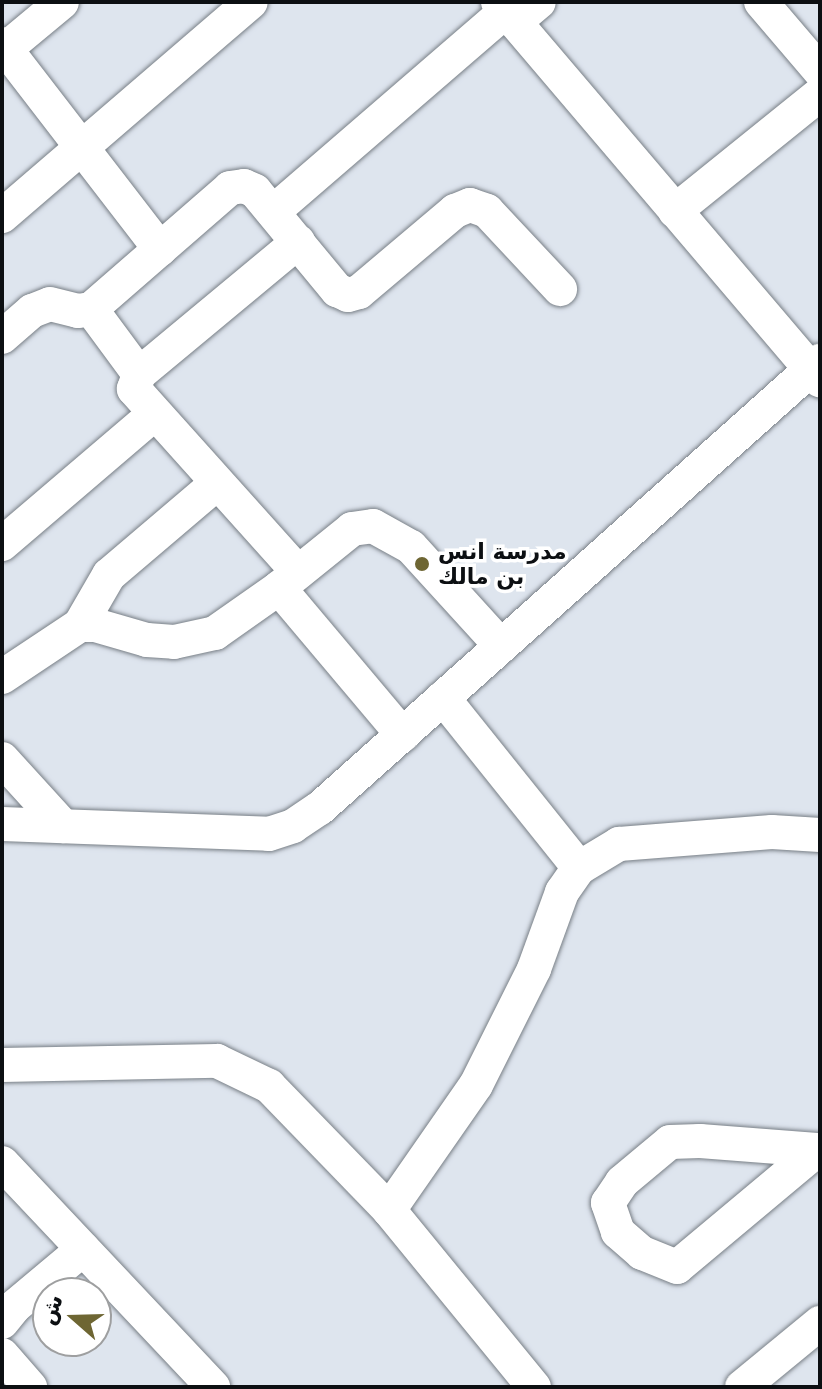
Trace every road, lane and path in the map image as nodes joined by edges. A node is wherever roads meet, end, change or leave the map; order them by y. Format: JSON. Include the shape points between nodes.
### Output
{"nodes":[{"id":1,"x":62,"y":2,"type":"edge"},
{"id":2,"x":251,"y":2,"type":"edge"},
{"id":3,"x":761,"y":2,"type":"edge"},
{"id":4,"x":515,"y":9,"type":"edge"},
{"id":5,"x":3,"y":48,"type":"edge"},
{"id":6,"x":820,"y":71,"type":"edge"},
{"id":7,"x":820,"y":94,"type":"edge"},
{"id":8,"x":81,"y":146,"type":"junction"},
{"id":9,"x":675,"y":211,"type":"junction"},
{"id":10,"x":273,"y":212,"type":"junction"},
{"id":11,"x":2,"y":216,"type":"edge"},
{"id":12,"x":298,"y":242,"type":"junction"},
{"id":13,"x":160,"y":249,"type":"junction"},
{"id":14,"x":560,"y":289,"type":"dead end"},
{"id":15,"x":91,"y":309,"type":"junction"},
{"id":16,"x":2,"y":337,"type":"edge"},
{"id":17,"x":816,"y":370,"type":"edge"},
{"id":18,"x":139,"y":374,"type":"junction"},
{"id":19,"x":154,"y":414,"type":"junction"},
{"id":20,"x":217,"y":483,"type":"junction"},
{"id":21,"x":2,"y":544,"type":"edge"},
{"id":22,"x":288,"y":580,"type":"junction"},
{"id":23,"x":80,"y":625,"type":"junction"},
{"id":24,"x":501,"y":646,"type":"junction"},
{"id":25,"x":2,"y":677,"type":"edge"},
{"id":26,"x":443,"y":698,"type":"junction"},
{"id":27,"x":403,"y":735,"type":"junction"},
{"id":28,"x":2,"y":759,"type":"edge"},
{"id":29,"x":2,"y":824,"type":"edge"},
{"id":30,"x":63,"y":826,"type":"junction"},
{"id":31,"x":820,"y":835,"type":"edge"},
{"id":32,"x":579,"y":868,"type":"junction"},
{"id":33,"x":2,"y":1065,"type":"edge"},
{"id":34,"x":818,"y":1150,"type":"edge"},
{"id":35,"x":2,"y":1164,"type":"edge"},
{"id":36,"x":389,"y":1210,"type":"junction"},
{"id":37,"x":83,"y":1249,"type":"junction"},
{"id":38,"x":2,"y":1322,"type":"edge"},
{"id":39,"x":820,"y":1323,"type":"edge"},
{"id":40,"x":2,"y":1356,"type":"edge"},
{"id":41,"x":30,"y":1387,"type":"edge"},
{"id":42,"x":213,"y":1387,"type":"edge"},
{"id":43,"x":534,"y":1387,"type":"edge"},
{"id":44,"x":742,"y":1387,"type":"edge"}],
"edges":[{"from":1,"to":5,"type":"street"},
{"from":2,"to":8,"type":"street"},
{"from":3,"to":6,"type":"street"},
{"from":4,"to":9,"type":"street"},
{"from":4,"to":10,"type":"street"},
{"from":5,"to":8,"type":"street"},
{"from":7,"to":9,"type":"street"},
{"from":8,"to":11,"type":"street"},
{"from":8,"to":13,"type":"street"},
{"from":9,"to":17,"type":"street"},
{"from":10,"to":12,"type":"street"},
{"from":10,"to":13,"type":"street","via":[[255,191],[230,188]]},
{"from":12,"to":14,"type":"street","via":[[337,290],[348,295],[359,292],[455,211],[470,205],[487,211]]},
{"from":12,"to":18,"type":"street"},
{"from":13,"to":15,"type":"street"},
{"from":15,"to":16,"type":"street","via":[[50,304],[32,311]]},
{"from":15,"to":18,"type":"street"},
{"from":17,"to":24,"type":"street"},
{"from":18,"to":19,"type":"street","via":[[134,389]]},
{"from":19,"to":20,"type":"street"},
{"from":19,"to":21,"type":"street"},
{"from":20,"to":22,"type":"street"},
{"from":20,"to":23,"type":"street","via":[[109,575]]},
{"from":22,"to":23,"type":"street","via":[[215,633],[195,639],[147,640]]},
{"from":22,"to":24,"type":"street","via":[[352,529],[373,526],[411,547]]},
{"from":22,"to":27,"type":"street"},
{"from":23,"to":25,"type":"street"},
{"from":24,"to":26,"type":"street"},
{"from":26,"to":27,"type":"street"},
{"from":26,"to":32,"type":"street"},
{"from":27,"to":30,"type":"street","via":[[320,808],[269,834]]},
{"from":28,"to":30,"type":"street"},
{"from":29,"to":30,"type":"street"},
{"from":31,"to":32,"type":"street","via":[[772,832],[619,844]]},
{"from":32,"to":36,"type":"street","via":[[562,892],[534,969],[476,1085]]},
{"from":33,"to":36,"type":"street","via":[[217,1061],[269,1086]]},
{"from":34,"to":34,"type":"street","via":[[670,1142],[622,1182],[608,1203],[618,1232],[642,1253],[677,1267]]},
{"from":35,"to":37,"type":"street"},
{"from":36,"to":43,"type":"street"},
{"from":37,"to":38,"type":"street"},
{"from":37,"to":42,"type":"street"},
{"from":39,"to":44,"type":"street"},
{"from":40,"to":41,"type":"street"}]}
